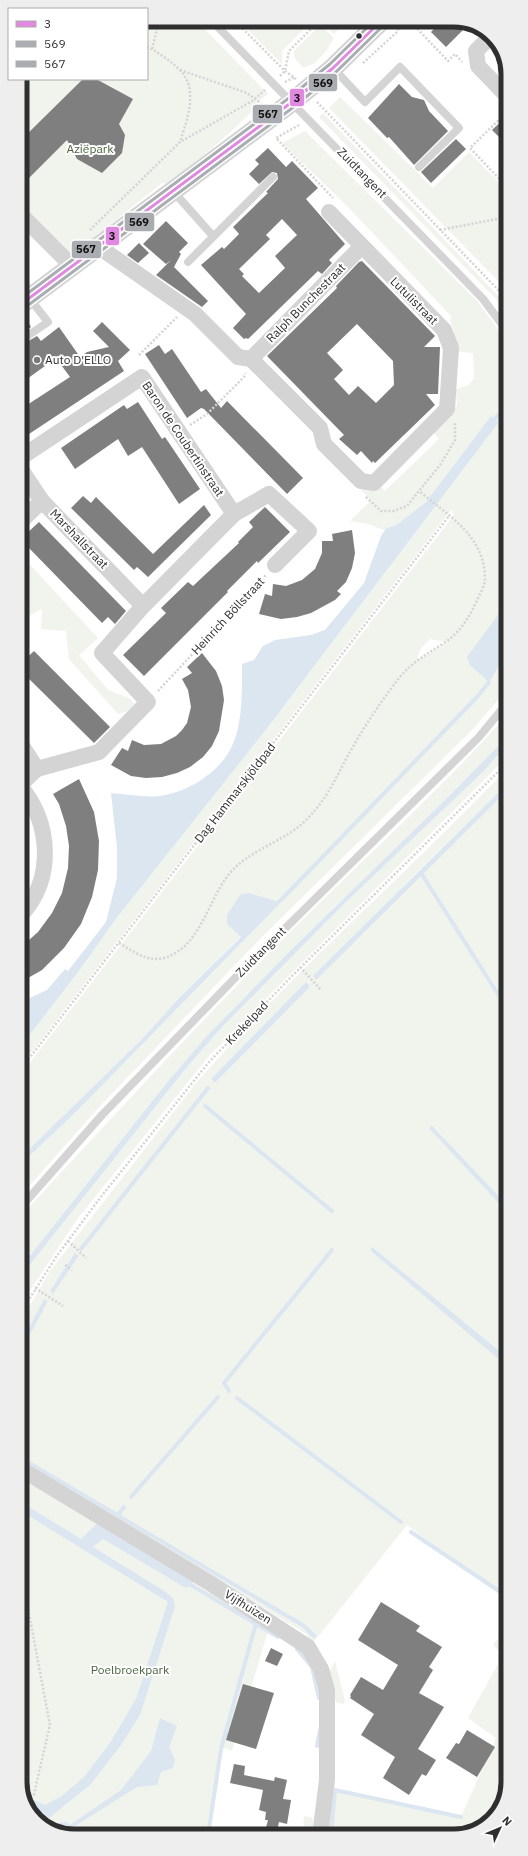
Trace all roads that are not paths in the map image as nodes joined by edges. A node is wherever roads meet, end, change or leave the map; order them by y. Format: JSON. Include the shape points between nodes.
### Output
{"nodes":[{"id":1,"x":218,"y":27,"type":"edge"},
{"id":2,"x":375,"y":27,"type":"edge"},
{"id":3,"x":488,"y":42,"type":"edge"},
{"id":4,"x":333,"y":68,"type":"junction"},
{"id":5,"x":501,"y":89,"type":"edge"},
{"id":6,"x":299,"y":96,"type":"junction"},
{"id":7,"x":419,"y":167,"type":"dead end"},
{"id":8,"x":273,"y":177,"type":"dead end"},
{"id":9,"x":173,"y":191,"type":"junction"},
{"id":10,"x":329,"y":212,"type":"road end"},
{"id":11,"x":27,"y":221,"type":"edge"},
{"id":12,"x":213,"y":236,"type":"junction"},
{"id":13,"x":93,"y":240,"type":"junction"},
{"id":14,"x":361,"y":247,"type":"junction"},
{"id":15,"x":188,"y":262,"type":"dead end"},
{"id":16,"x":72,"y":266,"type":"junction"},
{"id":17,"x":27,"y":300,"type":"edge"},
{"id":18,"x":27,"y":303,"type":"edge"},
{"id":19,"x":501,"y":323,"type":"edge"},
{"id":20,"x":27,"y":336,"type":"edge"},
{"id":21,"x":251,"y":359,"type":"junction"},
{"id":22,"x":27,"y":453,"type":"edge"},
{"id":23,"x":27,"y":478,"type":"edge"},
{"id":24,"x":42,"y":501,"type":"junction"},
{"id":25,"x":234,"y":514,"type":"junction"},
{"id":26,"x":27,"y":515,"type":"edge"},
{"id":27,"x":275,"y":565,"type":"road end"},
{"id":28,"x":143,"y":606,"type":"junction"},
{"id":29,"x":501,"y":710,"type":"edge"},
{"id":30,"x":27,"y":754,"type":"edge"},
{"id":31,"x":37,"y":769,"type":"junction"},
{"id":32,"x":27,"y":779,"type":"edge"},
{"id":33,"x":27,"y":795,"type":"edge"},
{"id":34,"x":27,"y":905,"type":"edge"},
{"id":35,"x":27,"y":1200,"type":"edge"},
{"id":36,"x":27,"y":1473,"type":"edge"},
{"id":37,"x":321,"y":1829,"type":"edge"}],
"edges":[{"from":1,"to":6,"type":"lane","name":"Zuidtangent","via":[[273,83]]},
{"from":2,"to":4,"type":"street"},
{"from":3,"to":5,"type":"street","via":[[477,59]]},
{"from":4,"to":6,"type":"street"},
{"from":4,"to":7,"type":"lane","via":[[365,102],[400,67],[459,128]]},
{"from":6,"to":9,"type":"street"},
{"from":6,"to":19,"type":"lane","name":"Zuidtangent","via":[[483,299]]},
{"from":8,"to":12,"type":"lane"},
{"from":9,"to":12,"type":"lane"},
{"from":9,"to":13,"type":"street"},
{"from":10,"to":14,"type":"street","name":"Lutulistraat"},
{"from":11,"to":16,"type":"street"},
{"from":12,"to":15,"type":"lane"},
{"from":13,"to":16,"type":"street"},
{"from":13,"to":21,"type":"street","via":[[186,308],[238,357]]},
{"from":14,"to":21,"type":"street","name":"Ralph Bunchestraat"},
{"from":14,"to":21,"type":"street","name":"Lutulistraat","via":[[444,330],[451,348],[447,408],[374,483],[361,486],[324,444],[320,428]]},
{"from":16,"to":17,"type":"street"},
{"from":18,"to":20,"type":"lane","via":[[48,322]]},
{"from":22,"to":25,"type":"street","name":"Baron de Coubertinstraat","via":[[142,377]]},
{"from":23,"to":24,"type":"street","name":"Marshallstraat"},
{"from":24,"to":26,"type":"street"},
{"from":24,"to":28,"type":"street","name":"Marshallstraat"},
{"from":25,"to":27,"type":"street","via":[[269,494],[309,531]]},
{"from":25,"to":28,"type":"street"},
{"from":28,"to":31,"type":"street","via":[[102,653],[148,702],[99,752]]},
{"from":29,"to":35,"type":"lane","name":"Zuidtangent","via":[[479,737],[235,978],[113,1104]]},
{"from":30,"to":31,"type":"street"},
{"from":31,"to":32,"type":"street"},
{"from":33,"to":34,"type":"street","via":[[38,814],[45,846],[43,873]]},
{"from":36,"to":37,"type":"street","name":"Vijfhuizen","via":[[210,1583],[308,1647],[321,1669],[327,1690],[327,1780]]}]}
